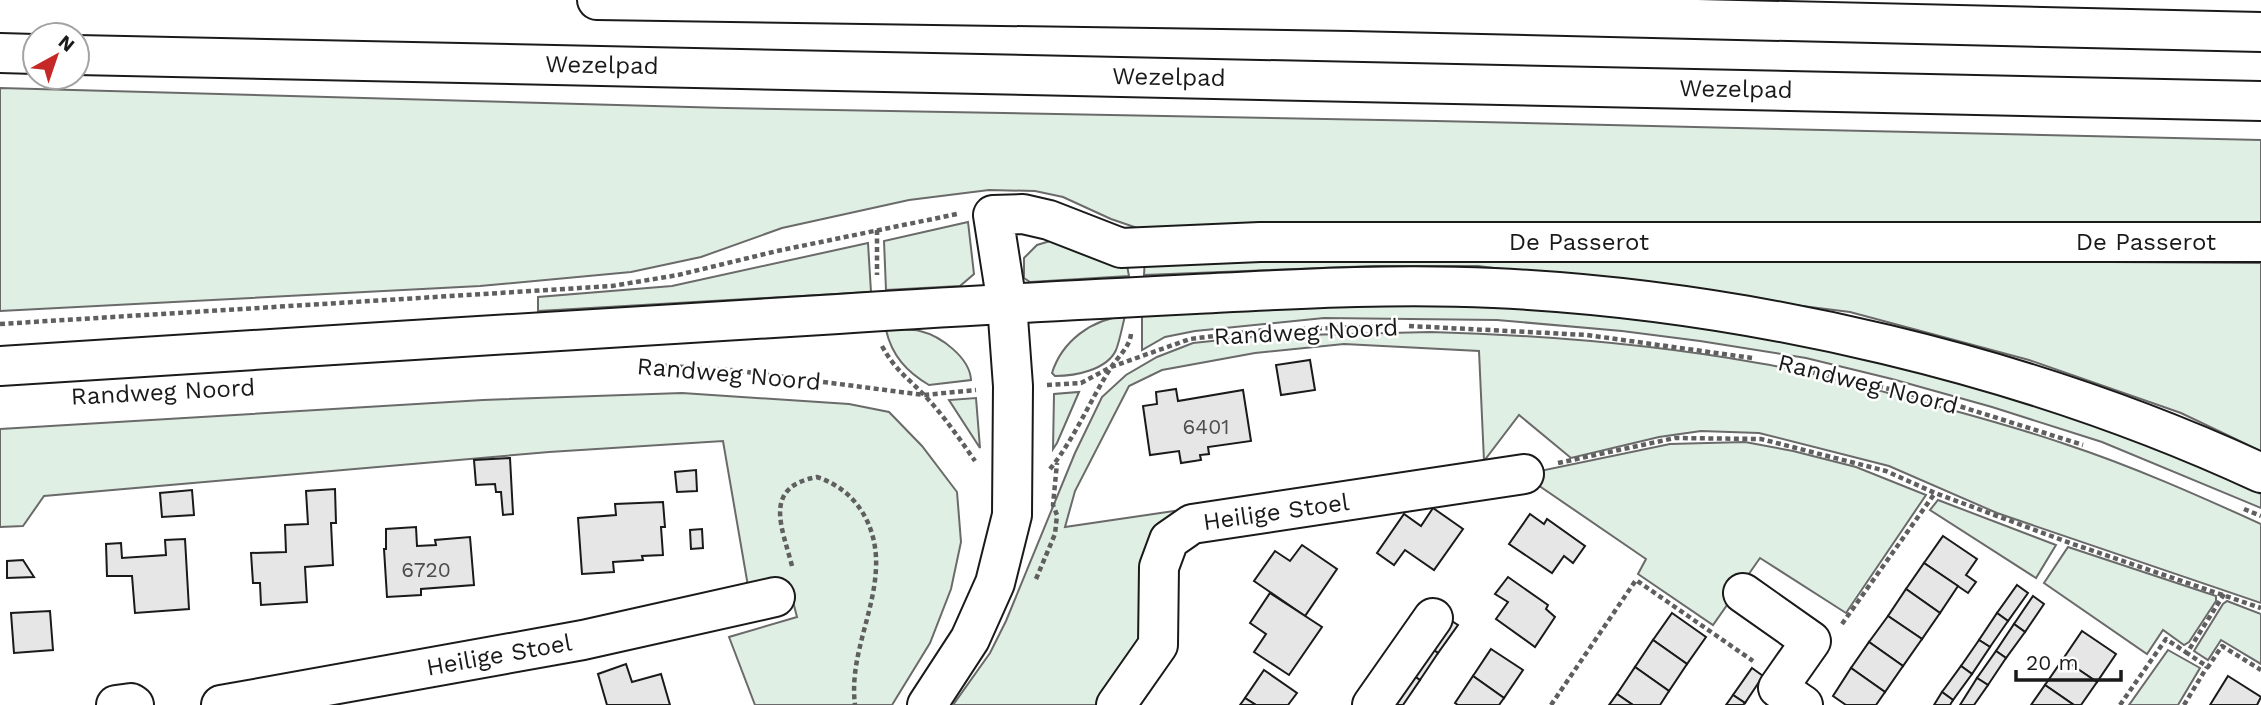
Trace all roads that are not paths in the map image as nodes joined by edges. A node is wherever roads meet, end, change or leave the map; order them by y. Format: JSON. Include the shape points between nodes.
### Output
{"nodes":[{"id":1,"x":597,"y":0,"type":"edge"},
{"id":2,"x":2261,"y":32,"type":"edge"},
{"id":3,"x":0,"y":53,"type":"edge"},
{"id":4,"x":21,"y":54,"type":"edge"},
{"id":5,"x":91,"y":55,"type":"edge"},
{"id":6,"x":2261,"y":101,"type":"edge"},
{"id":7,"x":2261,"y":242,"type":"edge"},
{"id":8,"x":1007,"y":304,"type":"junction"},
{"id":9,"x":0,"y":366,"type":"edge"},
{"id":10,"x":2261,"y":473,"type":"edge"},
{"id":11,"x":1524,"y":474,"type":"road end"},
{"id":12,"x":1744,"y":593,"type":"dead end"},
{"id":13,"x":775,"y":597,"type":"road end"},
{"id":14,"x":1433,"y":618,"type":"dead end"},
{"id":15,"x":1793,"y":693,"type":"edge"},
{"id":16,"x":116,"y":705,"type":"edge"},
{"id":17,"x":134,"y":705,"type":"edge"},
{"id":18,"x":221,"y":705,"type":"edge"},
{"id":19,"x":927,"y":705,"type":"edge"},
{"id":20,"x":1116,"y":705,"type":"edge"},
{"id":21,"x":1372,"y":705,"type":"edge"}],
"edges":[{"from":1,"to":2,"type":"main road"},
{"from":3,"to":4,"type":"main road"},
{"from":5,"to":6,"type":"main road","name":"Wezelpad"},
{"from":7,"to":8,"type":"main road","name":"De Passerot","via":[[1261,242],[1121,248],[1049,220],[1023,214],[993,215]]},
{"from":8,"to":9,"type":"main road","name":"Randweg Noord"},
{"from":8,"to":10,"type":"main road","name":"Randweg Noord","via":[[1334,287],[1493,288],[1658,303],[1785,322],[1910,351],[2065,396]]},
{"from":8,"to":19,"type":"main road","via":[[1013,386],[1012,515],[995,583],[970,639]]},
{"from":11,"to":20,"type":"main road","name":"Heilige Stoel","via":[[1192,524],[1169,540],[1159,567],[1158,645]]},
{"from":12,"to":15,"type":"main road","via":[[1811,640]]},
{"from":13,"to":18,"type":"main road","name":"Heilige Stoel","via":[[583,640]]},
{"from":14,"to":21,"type":"main road"},
{"from":16,"to":17,"type":"main road"}]}
